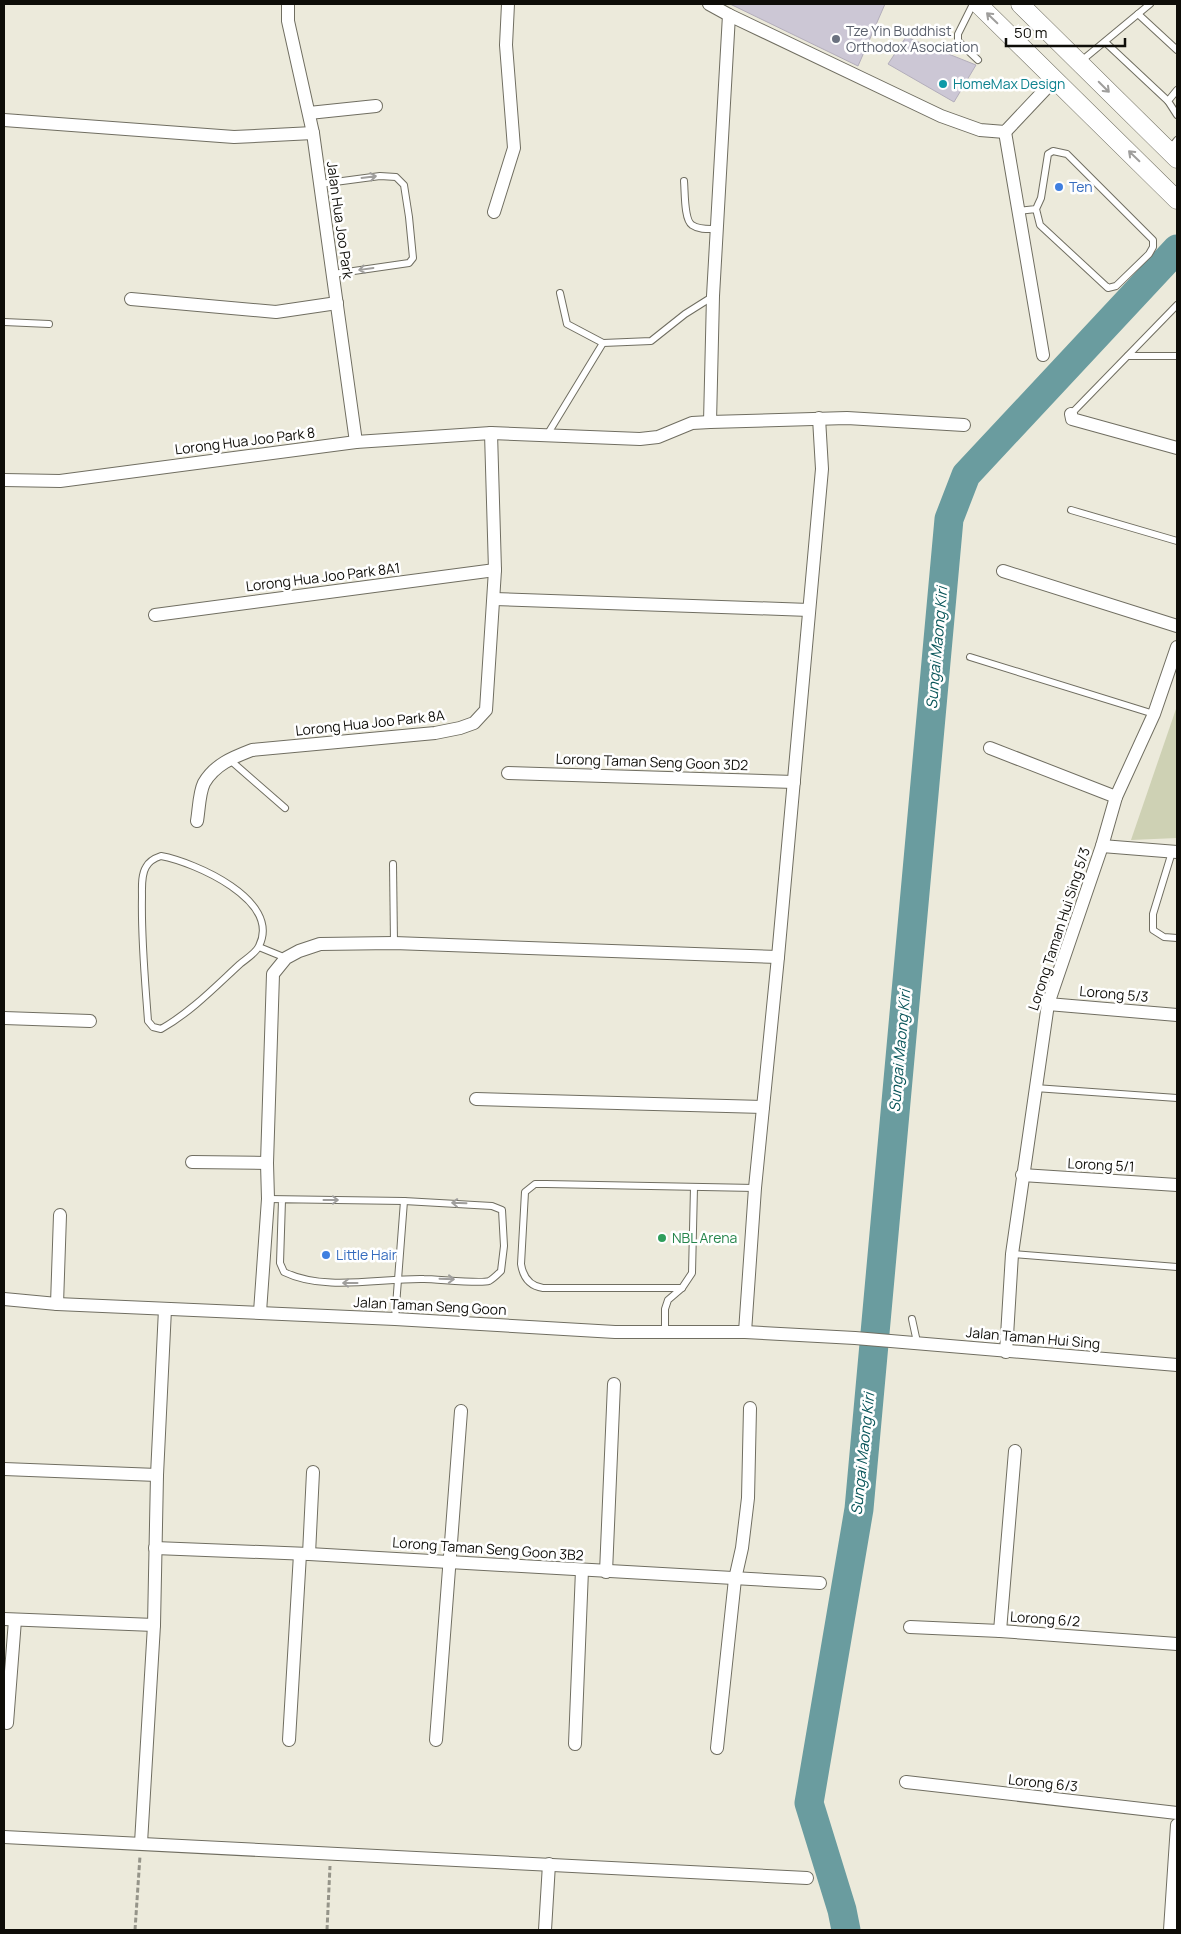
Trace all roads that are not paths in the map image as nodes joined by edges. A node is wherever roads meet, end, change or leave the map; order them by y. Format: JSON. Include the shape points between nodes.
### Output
{"nodes":[{"id":1,"x":288,"y":4,"type":"edge"},
{"id":2,"x":508,"y":4,"type":"edge"},
{"id":3,"x":709,"y":4,"type":"edge"},
{"id":4,"x":973,"y":4,"type":"edge"},
{"id":5,"x":978,"y":4,"type":"edge"},
{"id":6,"x":1020,"y":4,"type":"edge"},
{"id":7,"x":1150,"y":4,"type":"edge"},
{"id":8,"x":1138,"y":14,"type":"junction"},
{"id":9,"x":729,"y":15,"type":"junction"},
{"id":10,"x":1105,"y":42,"type":"junction"},
{"id":11,"x":1177,"y":50,"type":"edge"},
{"id":12,"x":978,"y":60,"type":"dead end"},
{"id":13,"x":1080,"y":62,"type":"junction"},
{"id":14,"x":1054,"y":79,"type":"junction"},
{"id":15,"x":1177,"y":90,"type":"edge"},
{"id":16,"x":1168,"y":101,"type":"junction"},
{"id":17,"x":376,"y":106,"type":"dead end"},
{"id":18,"x":309,"y":114,"type":"junction"},
{"id":19,"x":1177,"y":115,"type":"edge"},
{"id":20,"x":4,"y":120,"type":"edge"},
{"id":21,"x":1005,"y":132,"type":"junction"},
{"id":22,"x":313,"y":133,"type":"junction"},
{"id":23,"x":1174,"y":150,"type":"edge"},
{"id":24,"x":684,"y":181,"type":"dead end"},
{"id":25,"x":320,"y":184,"type":"junction"},
{"id":26,"x":1173,"y":195,"type":"edge"},
{"id":27,"x":1036,"y":209,"type":"junction"},
{"id":28,"x":494,"y":212,"type":"dead end"},
{"id":29,"x":1018,"y":212,"type":"junction"},
{"id":30,"x":717,"y":230,"type":"junction"},
{"id":31,"x":333,"y":274,"type":"junction"},
{"id":32,"x":560,"y":293,"type":"dead end"},
{"id":33,"x":713,"y":296,"type":"junction"},
{"id":34,"x":131,"y":299,"type":"dead end"},
{"id":35,"x":337,"y":303,"type":"junction"},
{"id":36,"x":1177,"y":306,"type":"edge"},
{"id":37,"x":4,"y":322,"type":"edge"},
{"id":38,"x":49,"y":324,"type":"dead end"},
{"id":39,"x":603,"y":343,"type":"junction"},
{"id":40,"x":1043,"y":355,"type":"dead end"},
{"id":41,"x":1128,"y":356,"type":"junction"},
{"id":42,"x":1177,"y":356,"type":"edge"},
{"id":43,"x":1071,"y":414,"type":"joint"},
{"id":44,"x":819,"y":418,"type":"junction"},
{"id":45,"x":710,"y":422,"type":"junction"},
{"id":46,"x":964,"y":425,"type":"dead end"},
{"id":47,"x":491,"y":433,"type":"junction"},
{"id":48,"x":547,"y":435,"type":"junction"},
{"id":49,"x":356,"y":442,"type":"junction"},
{"id":50,"x":1177,"y":448,"type":"edge"},
{"id":51,"x":4,"y":480,"type":"edge"},
{"id":52,"x":1071,"y":510,"type":"dead end"},
{"id":53,"x":1177,"y":541,"type":"edge"},
{"id":54,"x":495,"y":570,"type":"junction"},
{"id":55,"x":1003,"y":572,"type":"dead end"},
{"id":56,"x":494,"y":599,"type":"junction"},
{"id":57,"x":810,"y":610,"type":"junction"},
{"id":58,"x":155,"y":615,"type":"dead end"},
{"id":59,"x":1177,"y":626,"type":"edge"},
{"id":60,"x":1177,"y":647,"type":"edge"},
{"id":61,"x":970,"y":657,"type":"dead end"},
{"id":62,"x":1154,"y":714,"type":"junction"},
{"id":63,"x":990,"y":748,"type":"dead end"},
{"id":64,"x":229,"y":759,"type":"junction"},
{"id":65,"x":508,"y":773,"type":"dead end"},
{"id":66,"x":794,"y":782,"type":"junction"},
{"id":67,"x":1116,"y":797,"type":"junction"},
{"id":68,"x":285,"y":808,"type":"dead end"},
{"id":69,"x":197,"y":821,"type":"dead end"},
{"id":70,"x":1102,"y":846,"type":"junction"},
{"id":71,"x":1174,"y":852,"type":"edge"},
{"id":72,"x":393,"y":864,"type":"dead end"},
{"id":73,"x":1177,"y":938,"type":"edge"},
{"id":74,"x":394,"y":944,"type":"junction"},
{"id":75,"x":259,"y":947,"type":"junction"},
{"id":76,"x":778,"y":956,"type":"junction"},
{"id":77,"x":286,"y":958,"type":"junction"},
{"id":78,"x":1048,"y":1004,"type":"junction"},
{"id":79,"x":1177,"y":1015,"type":"edge"},
{"id":80,"x":4,"y":1018,"type":"edge"},
{"id":81,"x":90,"y":1021,"type":"dead end"},
{"id":82,"x":1035,"y":1088,"type":"junction"},
{"id":83,"x":1177,"y":1098,"type":"edge"},
{"id":84,"x":476,"y":1100,"type":"dead end"},
{"id":85,"x":763,"y":1107,"type":"junction"},
{"id":86,"x":192,"y":1162,"type":"dead end"},
{"id":87,"x":267,"y":1163,"type":"junction"},
{"id":88,"x":1022,"y":1176,"type":"junction"},
{"id":89,"x":1177,"y":1185,"type":"edge"},
{"id":90,"x":694,"y":1187,"type":"junction"},
{"id":91,"x":754,"y":1188,"type":"junction"},
{"id":92,"x":268,"y":1199,"type":"junction"},
{"id":93,"x":282,"y":1200,"type":"junction"},
{"id":94,"x":404,"y":1200,"type":"junction"},
{"id":95,"x":60,"y":1215,"type":"dead end"},
{"id":96,"x":1012,"y":1254,"type":"junction"},
{"id":97,"x":1177,"y":1267,"type":"edge"},
{"id":98,"x":399,"y":1280,"type":"junction"},
{"id":99,"x":682,"y":1288,"type":"junction"},
{"id":100,"x":4,"y":1299,"type":"edge"},
{"id":101,"x":57,"y":1304,"type":"junction"},
{"id":102,"x":165,"y":1309,"type":"junction"},
{"id":103,"x":260,"y":1312,"type":"junction"},
{"id":104,"x":395,"y":1319,"type":"junction"},
{"id":105,"x":912,"y":1319,"type":"dead end"},
{"id":106,"x":665,"y":1332,"type":"junction"},
{"id":107,"x":745,"y":1332,"type":"junction"},
{"id":108,"x":887,"y":1341,"type":"joint"},
{"id":109,"x":917,"y":1342,"type":"junction"},
{"id":110,"x":1006,"y":1352,"type":"junction"},
{"id":111,"x":1177,"y":1365,"type":"edge"},
{"id":112,"x":614,"y":1384,"type":"dead end"},
{"id":113,"x":750,"y":1408,"type":"dead end"},
{"id":114,"x":461,"y":1411,"type":"dead end"},
{"id":115,"x":1014,"y":1451,"type":"dead end"},
{"id":116,"x":4,"y":1469,"type":"edge"},
{"id":117,"x":313,"y":1472,"type":"dead end"},
{"id":118,"x":157,"y":1475,"type":"junction"},
{"id":119,"x":155,"y":1548,"type":"junction"},
{"id":120,"x":304,"y":1554,"type":"junction"},
{"id":121,"x":450,"y":1561,"type":"junction"},
{"id":122,"x":582,"y":1570,"type":"junction"},
{"id":123,"x":606,"y":1572,"type":"junction"},
{"id":124,"x":734,"y":1579,"type":"junction"},
{"id":125,"x":820,"y":1583,"type":"dead end"},
{"id":126,"x":10,"y":1619,"type":"edge"},
{"id":127,"x":154,"y":1625,"type":"junction"},
{"id":128,"x":910,"y":1628,"type":"dead end"},
{"id":129,"x":1000,"y":1631,"type":"junction"},
{"id":130,"x":1177,"y":1644,"type":"edge"},
{"id":131,"x":7,"y":1722,"type":"dead end"},
{"id":132,"x":289,"y":1740,"type":"dead end"},
{"id":133,"x":436,"y":1740,"type":"dead end"},
{"id":134,"x":576,"y":1744,"type":"dead end"},
{"id":135,"x":717,"y":1748,"type":"dead end"},
{"id":136,"x":906,"y":1782,"type":"dead end"},
{"id":137,"x":1177,"y":1813,"type":"edge"},
{"id":138,"x":1177,"y":1826,"type":"edge"},
{"id":139,"x":4,"y":1837,"type":"edge"},
{"id":140,"x":141,"y":1843,"type":"junction"},
{"id":141,"x":549,"y":1864,"type":"junction"},
{"id":142,"x":807,"y":1878,"type":"dead end"},
{"id":143,"x":545,"y":1930,"type":"edge"},
{"id":144,"x":1170,"y":1930,"type":"edge"}],
"edges":[{"from":1,"to":18,"type":"street","name":"Jalan Hua Joo Park","via":[[288,21]]},
{"from":2,"to":28,"type":"street","via":[[506,45],[514,148]]},
{"from":3,"to":9,"type":"street"},
{"from":4,"to":12,"type":"lane","via":[[958,34],[958,41]]},
{"from":14,"to":5,"type":"main road","one_way":true},
{"from":6,"to":13,"type":"main road"},
{"from":7,"to":8,"type":"lane"},
{"from":8,"to":10,"type":"lane"},
{"from":8,"to":11,"type":"lane"},
{"from":9,"to":21,"type":"street","via":[[942,116],[980,130]]},
{"from":9,"to":30,"type":"street"},
{"from":10,"to":13,"type":"lane"},
{"from":10,"to":16,"type":"lane"},
{"from":13,"to":23,"type":"main road","one_way":true},
{"from":14,"to":21,"type":"street"},
{"from":26,"to":14,"type":"main road","one_way":true},
{"from":15,"to":16,"type":"lane"},
{"from":16,"to":19,"type":"lane"},
{"from":17,"to":18,"type":"street"},
{"from":18,"to":22,"type":"street","name":"Jalan Hua Joo Park"},
{"from":20,"to":22,"type":"street","via":[[234,137]]},
{"from":21,"to":29,"type":"street"},
{"from":22,"to":25,"type":"street","name":"Jalan Hua Joo Park"},
{"from":24,"to":30,"type":"lane","via":[[687,218],[691,225]]},
{"from":25,"to":31,"type":"street","name":"Jalan Hua Joo Park"},
{"from":25,"to":31,"type":"lane","one_way":true,"via":[[396,177],[404,185],[409,217],[413,258],[409,264]]},
{"from":27,"to":27,"type":"lane","via":[[1041,198],[1048,154],[1054,151],[1067,154],[1153,240],[1153,247],[1116,286],[1108,288],[1040,225]]},
{"from":27,"to":29,"type":"lane"},
{"from":29,"to":40,"type":"street"},
{"from":30,"to":33,"type":"street"},
{"from":31,"to":35,"type":"street","name":"Jalan Hua Joo Park"},
{"from":32,"to":39,"type":"lane","via":[[567,324]]},
{"from":33,"to":39,"type":"lane","via":[[651,341]]},
{"from":33,"to":45,"type":"street"},
{"from":34,"to":35,"type":"street","via":[[276,312]]},
{"from":35,"to":49,"type":"street","name":"Jalan Hua Joo Park"},
{"from":36,"to":41,"type":"lane"},
{"from":37,"to":38,"type":"lane"},
{"from":39,"to":48,"type":"lane"},
{"from":41,"to":42,"type":"lane"},
{"from":41,"to":43,"type":"lane"},
{"from":43,"to":50,"type":"street","via":[[1072,419]]},
{"from":44,"to":45,"type":"street","name":"Lorong Hua Joo Park 8"},
{"from":44,"to":46,"type":"street","name":"Lorong Hua Joo Park 8"},
{"from":44,"to":57,"type":"street","via":[[822,469]]},
{"from":45,"to":48,"type":"street","name":"Lorong Hua Joo Park 8","via":[[692,423],[658,438]]},
{"from":47,"to":48,"type":"street","name":"Lorong Hua Joo Park 8"},
{"from":47,"to":49,"type":"street","name":"Lorong Hua Joo Park 8"},
{"from":47,"to":54,"type":"street","name":"Lorong Hua Joo Park 8A"},
{"from":49,"to":51,"type":"street","name":"Lorong Hua Joo Park 8","via":[[60,480]]},
{"from":52,"to":53,"type":"lane"},
{"from":54,"to":56,"type":"street","name":"Lorong Hua Joo Park 8A"},
{"from":54,"to":58,"type":"street","name":"Lorong Hua Joo Park 8A1"},
{"from":55,"to":59,"type":"street"},
{"from":56,"to":57,"type":"street"},
{"from":56,"to":64,"type":"street","name":"Lorong Hua Joo Park 8A","via":[[486,710],[474,723],[434,733],[252,750]]},
{"from":57,"to":66,"type":"street"},
{"from":60,"to":62,"type":"street","name":"Lorong Taman Hui Sing 5/3"},
{"from":61,"to":62,"type":"lane"},
{"from":62,"to":67,"type":"street","name":"Lorong Taman Hui Sing 5/3"},
{"from":63,"to":67,"type":"street"},
{"from":64,"to":68,"type":"lane"},
{"from":64,"to":69,"type":"street","name":"Lorong Hua Joo Park 8A","via":[[216,768],[204,784]]},
{"from":65,"to":66,"type":"street","name":"Lorong Taman Seng Goon 3D2"},
{"from":66,"to":76,"type":"street"},
{"from":67,"to":70,"type":"street","name":"Lorong Taman Hui Sing 5/3"},
{"from":70,"to":71,"type":"street"},
{"from":70,"to":78,"type":"street","name":"Lorong Taman Hui Sing 5/3"},
{"from":71,"to":73,"type":"lane","via":[[1153,914],[1153,930],[1164,937]]},
{"from":72,"to":74,"type":"lane"},
{"from":74,"to":76,"type":"street"},
{"from":74,"to":77,"type":"street","via":[[320,944]]},
{"from":75,"to":75,"type":"lane","via":[[183,1015],[161,1029],[153,1027],[148,1020],[142,941],[142,878],[146,867],[161,856],[219,878],[247,898],[260,916],[263,936]]},
{"from":75,"to":77,"type":"lane"},
{"from":76,"to":85,"type":"street"},
{"from":77,"to":87,"type":"street","via":[[273,974]]},
{"from":78,"to":79,"type":"street","name":"Lorong 5/3"},
{"from":78,"to":82,"type":"street","name":"Lorong Taman Hui Sing 5/3"},
{"from":80,"to":81,"type":"street"},
{"from":82,"to":83,"type":"lane"},
{"from":82,"to":88,"type":"street","name":"Lorong Taman Hui Sing 5/3"},
{"from":84,"to":85,"type":"street"},
{"from":85,"to":91,"type":"street"},
{"from":86,"to":87,"type":"street"},
{"from":87,"to":92,"type":"street"},
{"from":88,"to":89,"type":"street","name":"Lorong 5/1"},
{"from":88,"to":96,"type":"street","name":"Lorong Taman Hui Sing 5/3"},
{"from":90,"to":91,"type":"lane"},
{"from":90,"to":99,"type":"lane","via":[[692,1274]]},
{"from":90,"to":99,"type":"lane","via":[[535,1184],[525,1192],[521,1264],[529,1282],[543,1288]]},
{"from":91,"to":107,"type":"street"},
{"from":92,"to":93,"type":"lane"},
{"from":92,"to":103,"type":"street"},
{"from":93,"to":94,"type":"lane","one_way":true},
{"from":98,"to":93,"type":"lane","one_way":true,"via":[[338,1283],[294,1277],[284,1272],[280,1263]]},
{"from":94,"to":98,"type":"lane"},
{"from":98,"to":94,"type":"lane","one_way":true,"via":[[490,1280],[501,1271],[504,1246],[502,1210],[492,1206]]},
{"from":95,"to":101,"type":"street"},
{"from":96,"to":97,"type":"lane"},
{"from":96,"to":110,"type":"street","name":"Lorong Taman Hui Sing 5/3"},
{"from":98,"to":104,"type":"lane"},
{"from":99,"to":106,"type":"lane","via":[[668,1300]]},
{"from":100,"to":101,"type":"street","name":"Jalan Taman Seng Goon"},
{"from":101,"to":102,"type":"street","name":"Jalan Taman Seng Goon"},
{"from":102,"to":103,"type":"street","name":"Jalan Taman Seng Goon"},
{"from":102,"to":118,"type":"street"},
{"from":103,"to":104,"type":"street","name":"Jalan Taman Seng Goon"},
{"from":104,"to":106,"type":"street","name":"Jalan Taman Seng Goon"},
{"from":105,"to":109,"type":"lane"},
{"from":106,"to":107,"type":"street","name":"Jalan Taman Seng Goon"},
{"from":107,"to":108,"type":"street","name":"Jalan Taman Seng Goon"},
{"from":108,"to":109,"type":"street","name":"Jalan Taman Hui Sing"},
{"from":109,"to":110,"type":"street","name":"Jalan Taman Hui Sing"},
{"from":110,"to":111,"type":"street","name":"Jalan Taman Hui Sing"},
{"from":112,"to":123,"type":"street"},
{"from":113,"to":124,"type":"street","via":[[748,1498],[742,1548]]},
{"from":114,"to":121,"type":"street"},
{"from":115,"to":129,"type":"street"},
{"from":116,"to":118,"type":"street"},
{"from":117,"to":120,"type":"street"},
{"from":118,"to":119,"type":"street"},
{"from":119,"to":120,"type":"street","name":"Lorong Taman Seng Goon 3B2"},
{"from":119,"to":127,"type":"street"},
{"from":120,"to":121,"type":"street","name":"Lorong Taman Seng Goon 3B2"},
{"from":120,"to":132,"type":"street"},
{"from":121,"to":122,"type":"street","name":"Lorong Taman Seng Goon 3B2"},
{"from":121,"to":133,"type":"street"},
{"from":122,"to":123,"type":"street","name":"Lorong Taman Seng Goon 3B2"},
{"from":122,"to":134,"type":"street"},
{"from":123,"to":124,"type":"street","name":"Lorong Taman Seng Goon 3B2"},
{"from":124,"to":125,"type":"street","name":"Lorong Taman Seng Goon 3B2"},
{"from":124,"to":135,"type":"street"},
{"from":126,"to":127,"type":"street"},
{"from":126,"to":131,"type":"street"},
{"from":127,"to":140,"type":"street"},
{"from":128,"to":129,"type":"street","name":"Lorong 6/2"},
{"from":129,"to":130,"type":"street","name":"Lorong 6/2"},
{"from":136,"to":137,"type":"street","name":"Lorong 6/3"},
{"from":138,"to":144,"type":"street"},
{"from":139,"to":140,"type":"street"},
{"from":140,"to":141,"type":"street"},
{"from":141,"to":142,"type":"street"},
{"from":141,"to":143,"type":"street"}]}
